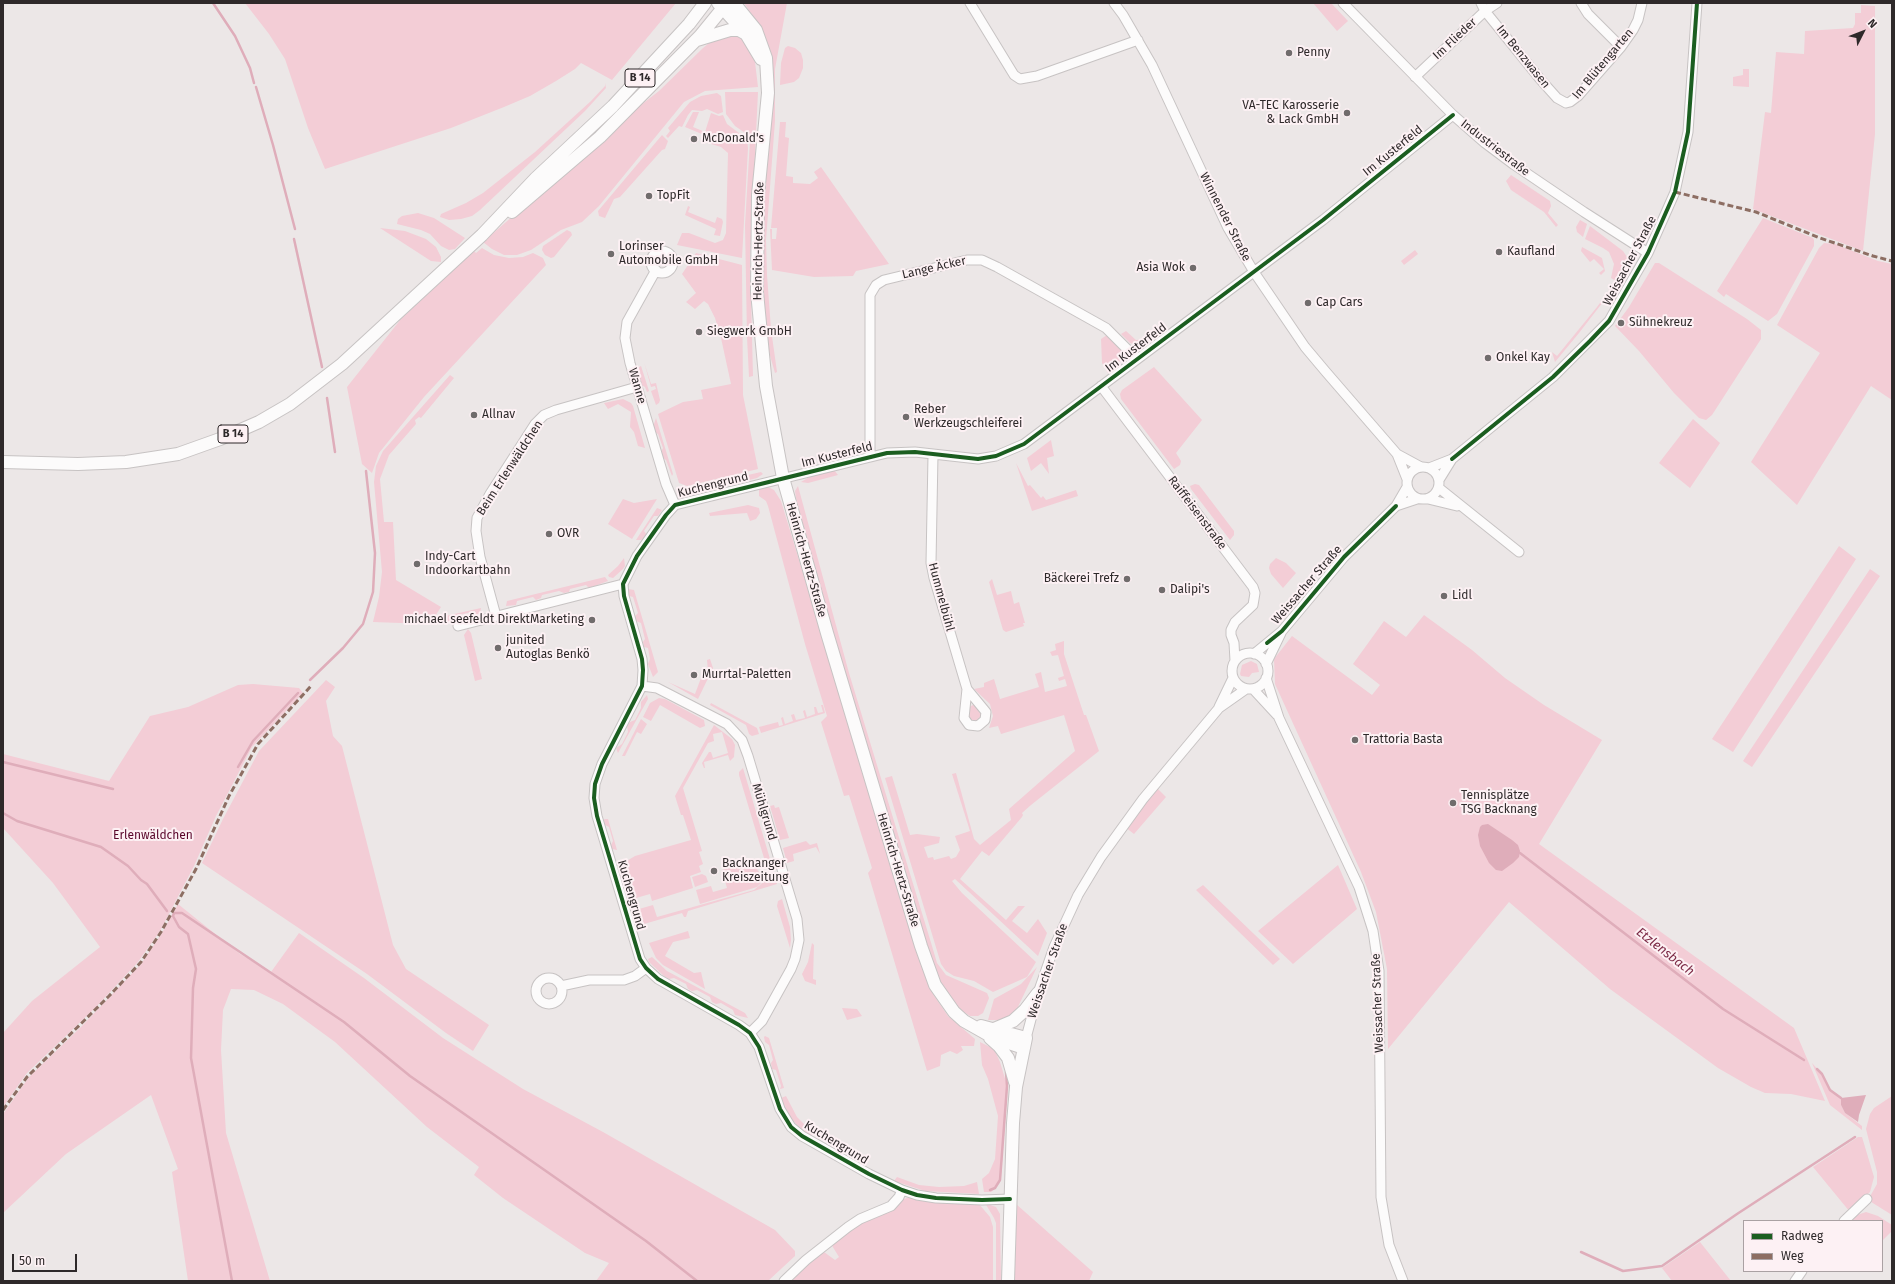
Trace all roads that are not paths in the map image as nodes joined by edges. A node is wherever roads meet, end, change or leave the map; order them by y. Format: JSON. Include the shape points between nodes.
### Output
{"nodes":[{"id":1,"x":705,"y":3,"type":"edge"},
{"id":2,"x":734,"y":3,"type":"edge"},
{"id":3,"x":970,"y":3,"type":"edge"},
{"id":4,"x":1114,"y":3,"type":"edge"},
{"id":5,"x":1343,"y":3,"type":"edge"},
{"id":6,"x":1497,"y":3,"type":"edge"},
{"id":7,"x":1581,"y":3,"type":"edge"},
{"id":8,"x":1642,"y":3,"type":"edge"},
{"id":9,"x":1697,"y":3,"type":"edge"},
{"id":10,"x":723,"y":5,"type":"edge"},
{"id":11,"x":1483,"y":7,"type":"edge"},
{"id":12,"x":746,"y":34,"type":"junction"},
{"id":13,"x":1138,"y":40,"type":"junction"},
{"id":14,"x":696,"y":41,"type":"junction"},
{"id":15,"x":1620,"y":46,"type":"junction"},
{"id":16,"x":767,"y":75,"type":"junction"},
{"id":17,"x":1415,"y":77,"type":"junction"},
{"id":18,"x":1570,"y":102,"type":"joint"},
{"id":19,"x":1453,"y":115,"type":"junction"},
{"id":20,"x":482,"y":235,"type":"junction"},
{"id":21,"x":1648,"y":252,"type":"junction"},
{"id":22,"x":656,"y":270,"type":"dead end"},
{"id":23,"x":1254,"y":272,"type":"junction"},
{"id":24,"x":1137,"y":359,"type":"junction"},
{"id":25,"x":1101,"y":386,"type":"junction"},
{"id":26,"x":637,"y":387,"type":"junction"},
{"id":27,"x":1397,"y":454,"type":"junction"},
{"id":28,"x":933,"y":455,"type":"junction"},
{"id":29,"x":870,"y":456,"type":"junction"},
{"id":30,"x":1452,"y":459,"type":"junction"},
{"id":31,"x":3,"y":462,"type":"edge"},
{"id":32,"x":1425,"y":467,"type":"junction"},
{"id":33,"x":783,"y":478,"type":"junction"},
{"id":34,"x":1407,"y":483,"type":"junction"},
{"id":35,"x":1439,"y":484,"type":"junction"},
{"id":36,"x":1418,"y":499,"type":"junction"},
{"id":37,"x":1428,"y":499,"type":"junction"},
{"id":38,"x":675,"y":505,"type":"junction"},
{"id":39,"x":1396,"y":506,"type":"junction"},
{"id":40,"x":1463,"y":508,"type":"junction"},
{"id":41,"x":1519,"y":552,"type":"dead end"},
{"id":42,"x":623,"y":584,"type":"junction"},
{"id":43,"x":496,"y":616,"type":"junction"},
{"id":44,"x":458,"y":626,"type":"dead end"},
{"id":45,"x":1282,"y":631,"type":"junction"},
{"id":46,"x":1234,"y":643,"type":"junction"},
{"id":47,"x":1251,"y":653,"type":"junction"},
{"id":48,"x":1235,"y":661,"type":"junction"},
{"id":49,"x":1266,"y":664,"type":"junction"},
{"id":50,"x":1233,"y":678,"type":"junction"},
{"id":51,"x":1266,"y":678,"type":"junction"},
{"id":52,"x":642,"y":686,"type":"junction"},
{"id":53,"x":967,"y":689,"type":"dead end"},
{"id":54,"x":1250,"y":689,"type":"junction"},
{"id":55,"x":1218,"y":708,"type":"junction"},
{"id":56,"x":1279,"y":718,"type":"junction"},
{"id":57,"x":646,"y":968,"type":"junction"},
{"id":58,"x":561,"y":986,"type":"dead end"},
{"id":59,"x":1038,"y":993,"type":"junction"},
{"id":60,"x":964,"y":1021,"type":"junction"},
{"id":61,"x":994,"y":1029,"type":"junction"},
{"id":62,"x":977,"y":1030,"type":"junction"},
{"id":63,"x":750,"y":1033,"type":"junction"},
{"id":64,"x":1025,"y":1043,"type":"junction"},
{"id":65,"x":1016,"y":1087,"type":"junction"},
{"id":66,"x":902,"y":1190,"type":"junction"},
{"id":67,"x":1010,"y":1199,"type":"junction"},
{"id":68,"x":1867,"y":1200,"type":"dead end"},
{"id":69,"x":1845,"y":1220,"type":"edge"},
{"id":70,"x":1801,"y":1272,"type":"edge"},
{"id":71,"x":784,"y":1281,"type":"edge"},
{"id":72,"x":1008,"y":1281,"type":"edge"},
{"id":73,"x":1403,"y":1281,"type":"edge"},
{"id":74,"x":1795,"y":1281,"type":"edge"}],
"edges":[{"from":1,"to":20,"type":"main road","number":"B 14","via":[[689,24],[623,95],[536,178]]},
{"from":2,"to":16,"type":"main road","name":"Heinrich-Hertz-Straße","via":[[756,30],[766,58]]},
{"from":3,"to":13,"type":"street","via":[[1014,75],[1020,79],[1037,76]]},
{"from":4,"to":13,"type":"street","name":"Winnender Straße"},
{"from":5,"to":17,"type":"street","name":"Industriestraße"},
{"from":6,"to":11,"type":"street","name":"Im Flieder"},
{"from":7,"to":15,"type":"street","via":[[1588,14]]},
{"from":8,"to":15,"type":"street","name":"Im Blütengarten","via":[[1633,30]]},
{"from":9,"to":21,"type":"street","name":"Weissacher Straße","via":[[1688,132],[1675,192]]},
{"from":10,"to":12,"type":"main road","name":"Heinrich-Hertz-Straße"},
{"from":10,"to":14,"type":"main road","number":"B 14"},
{"from":11,"to":17,"type":"street","name":"Im Flieder"},
{"from":11,"to":18,"type":"street","name":"Im Benzwasen","via":[[1556,98],[1563,103]]},
{"from":12,"to":14,"type":"main road","via":[[739,30],[730,30]]},
{"from":12,"to":16,"type":"main road","name":"Heinrich-Hertz-Straße"},
{"from":13,"to":23,"type":"street","name":"Winnender Straße","via":[[1173,106],[1228,228]]},
{"from":14,"to":20,"type":"main road","number":"B 14","via":[[600,137],[531,198]]},
{"from":15,"to":18,"type":"street","name":"Im Blütengarten"},
{"from":16,"to":33,"type":"main road","name":"Heinrich-Hertz-Straße","via":[[768,93],[757,222],[757,292],[766,386]]},
{"from":17,"to":19,"type":"street","name":"Industriestraße"},
{"from":19,"to":21,"type":"street","name":"Industriestraße","via":[[1513,164]]},
{"from":19,"to":23,"type":"street","name":"Im Kusterfeld","via":[[1324,220]]},
{"from":20,"to":31,"type":"main road","number":"B 14","via":[[318,383],[290,404],[259,422],[220,440],[178,454],[126,462]]},
{"from":21,"to":30,"type":"street","name":"Weissacher Straße","via":[[1609,321],[1553,377]]},
{"from":22,"to":26,"type":"street","name":"Wanne","via":[[627,322],[627,351]]},
{"from":23,"to":24,"type":"street","name":"Im Kusterfeld"},
{"from":23,"to":27,"type":"street","name":"Winnender Straße","via":[[1315,359]]},
{"from":24,"to":25,"type":"street","name":"Im Kusterfeld"},
{"from":24,"to":29,"type":"street","name":"Lange Äcker","via":[[1106,328],[982,260],[967,260],[884,280],[876,285],[870,296]]},
{"from":25,"to":28,"type":"street","name":"Im Kusterfeld","via":[[1024,444],[1008,452],[978,459]]},
{"from":25,"to":46,"type":"street","name":"Raiffeisenstraße","via":[[1253,587],[1253,605],[1232,626],[1231,635]]},
{"from":26,"to":38,"type":"street","name":"Wanne","via":[[666,484]]},
{"from":26,"to":43,"type":"street","name":"Beim Erlenwäldchen","via":[[556,410],[541,418],[486,500],[477,518],[476,531],[480,557]]},
{"from":27,"to":32,"type":"street","name":"Winnender Straße"},
{"from":27,"to":34,"type":"street","name":"Winnender Straße"},
{"from":28,"to":29,"type":"street","name":"Im Kusterfeld","via":[[907,452]]},
{"from":28,"to":53,"type":"street","name":"Hummelbühl","via":[[931,563]]},
{"from":29,"to":33,"type":"street","name":"Im Kusterfeld"},
{"from":30,"to":32,"type":"street","name":"Weissacher Straße"},
{"from":30,"to":35,"type":"street","name":"Weissacher Straße"},
{"from":32,"to":34,"type":"street","name":"Weissacher Straße","via":[[1412,471]]},
{"from":32,"to":35,"type":"street","name":"Weissacher Straße","via":[[1436,473]]},
{"from":33,"to":38,"type":"street","name":"Kuchengrund"},
{"from":33,"to":60,"type":"main road","name":"Heinrich-Hertz-Straße","via":[[926,962],[938,990]]},
{"from":34,"to":36,"type":"street","via":[[1409,492]]},
{"from":34,"to":39,"type":"street","name":"Weissacher Straße"},
{"from":35,"to":37,"type":"street","name":"Weissacher Straße","via":[[1433,497]]},
{"from":35,"to":40,"type":"street","name":"Weissacher Straße"},
{"from":36,"to":37,"type":"street","name":"Weissacher Straße"},
{"from":36,"to":39,"type":"street","name":"Weissacher Straße"},
{"from":37,"to":40,"type":"street","name":"Weissacher Straße"},
{"from":38,"to":42,"type":"street","name":"Kuchengrund","via":[[637,556]]},
{"from":39,"to":45,"type":"street","name":"Weissacher Straße","via":[[1344,557]]},
{"from":40,"to":41,"type":"street","name":"Weissacher Straße"},
{"from":42,"to":43,"type":"street"},
{"from":42,"to":52,"type":"street","name":"Kuchengrund","via":[[624,596],[642,658]]},
{"from":43,"to":44,"type":"street"},
{"from":45,"to":47,"type":"street","name":"Weissacher Straße"},
{"from":45,"to":49,"type":"street","name":"Weissacher Straße"},
{"from":46,"to":47,"type":"street"},
{"from":46,"to":48,"type":"street","name":"Raiffeisenstraße"},
{"from":47,"to":48,"type":"street","name":"Weissacher Straße","via":[[1240,656]]},
{"from":47,"to":49,"type":"street","via":[[1262,658]]},
{"from":48,"to":50,"type":"street","name":"Weissacher Straße"},
{"from":49,"to":51,"type":"street","name":"Weissacher Straße"},
{"from":50,"to":54,"type":"street","name":"Weissacher Straße","via":[[1238,685]]},
{"from":50,"to":55,"type":"street","name":"Weissacher Straße"},
{"from":51,"to":54,"type":"street","name":"Weissacher Straße","via":[[1262,684]]},
{"from":51,"to":56,"type":"street","name":"Weissacher Straße"},
{"from":52,"to":57,"type":"street","name":"Kuchengrund","via":[[602,764],[595,784],[594,798],[632,937]]},
{"from":52,"to":63,"type":"street","name":"Mühlgrund","via":[[657,688],[727,724],[742,740],[748,756],[797,919],[799,940],[791,969],[762,1021]]},
{"from":54,"to":55,"type":"street","name":"Weissacher Straße"},
{"from":54,"to":56,"type":"street","name":"Weissacher Straße"},
{"from":55,"to":59,"type":"street","name":"Weissacher Straße","via":[[1143,799],[1101,857],[1068,915]]},
{"from":56,"to":73,"type":"street","name":"Weissacher Straße","via":[[1359,887],[1373,931],[1379,971],[1381,1197],[1389,1245]]},
{"from":57,"to":58,"type":"street","via":[[624,980],[589,980]]},
{"from":57,"to":63,"type":"street","name":"Kuchengrund","via":[[658,979]]},
{"from":59,"to":61,"type":"main road","via":[[1013,1021]]},
{"from":59,"to":64,"type":"street","name":"Weissacher Straße"},
{"from":60,"to":61,"type":"main road"},
{"from":60,"to":62,"type":"main road","name":"Heinrich-Hertz-Straße"},
{"from":61,"to":64,"type":"main road"},
{"from":62,"to":64,"type":"main road","name":"Heinrich-Hertz-Straße","via":[[994,1038]]},
{"from":62,"to":65,"type":"main road","via":[[1005,1052]]},
{"from":63,"to":66,"type":"street","name":"Kuchengrund","via":[[759,1047],[780,1109],[791,1127],[837,1157]]},
{"from":64,"to":65,"type":"main road","name":"Weissacher Straße"},
{"from":65,"to":67,"type":"main road","name":"Weissacher Straße"},
{"from":66,"to":67,"type":"street","name":"Kuchengrund","via":[[936,1198]]},
{"from":66,"to":71,"type":"street","via":[[891,1206],[848,1227]]},
{"from":67,"to":72,"type":"main road","name":"Weissacher Straße"},
{"from":68,"to":69,"type":"street"},
{"from":70,"to":74,"type":"street"}]}
